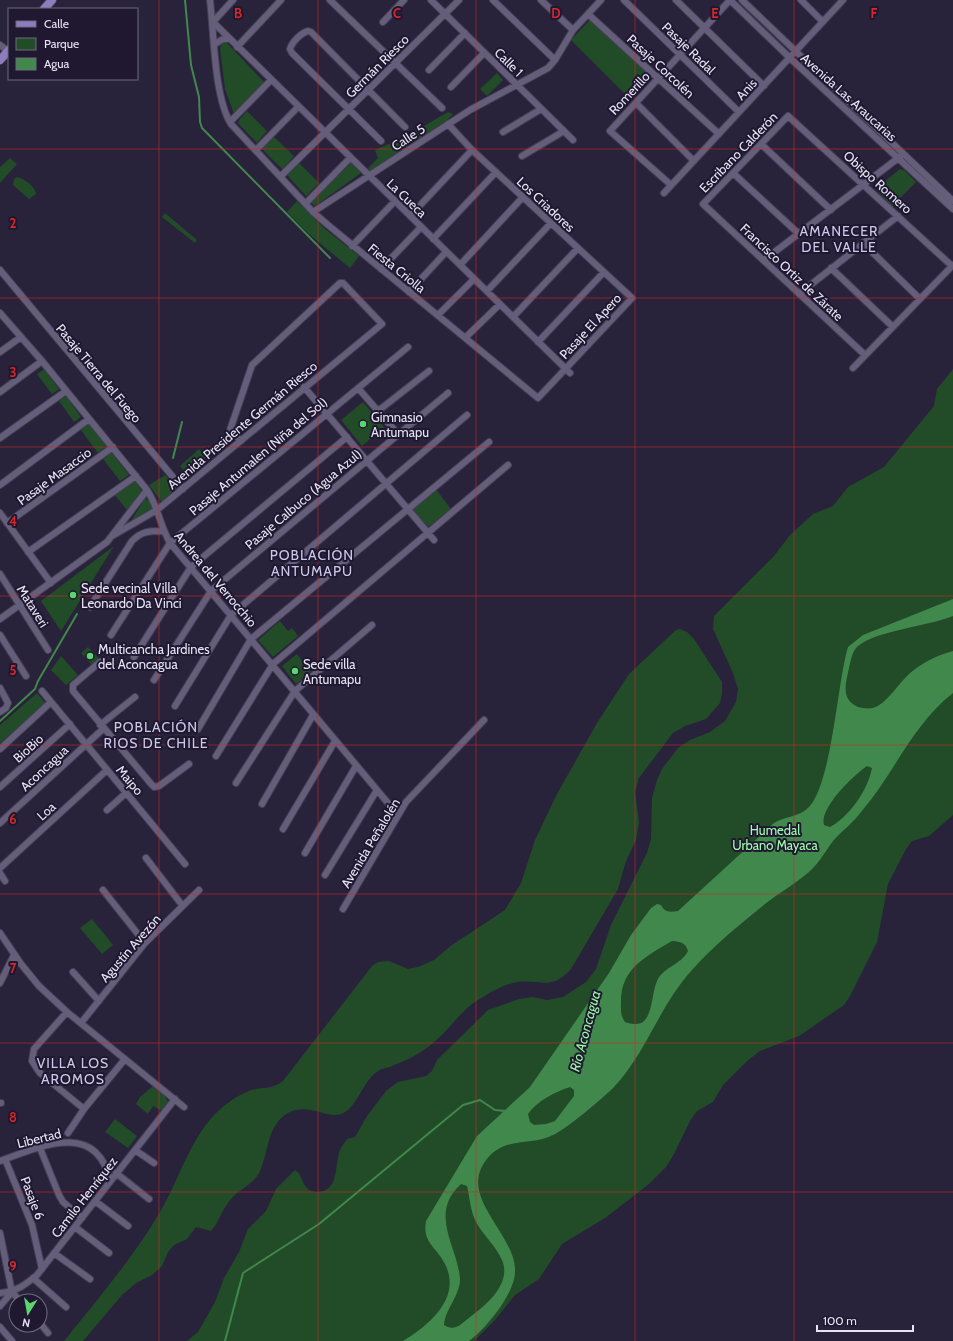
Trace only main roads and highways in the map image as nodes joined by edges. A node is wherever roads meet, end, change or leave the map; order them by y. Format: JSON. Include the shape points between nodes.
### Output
{"nodes":[{"id":1,"x":52,"y":0,"type":"edge"},
{"id":2,"x":45,"y":8,"type":"edge"},
{"id":3,"x":8,"y":50,"type":"edge"},
{"id":4,"x":0,"y":60,"type":"edge"}],
"edges":[{"from":1,"to":2,"type":"main road"},
{"from":3,"to":4,"type":"main road"}]}
